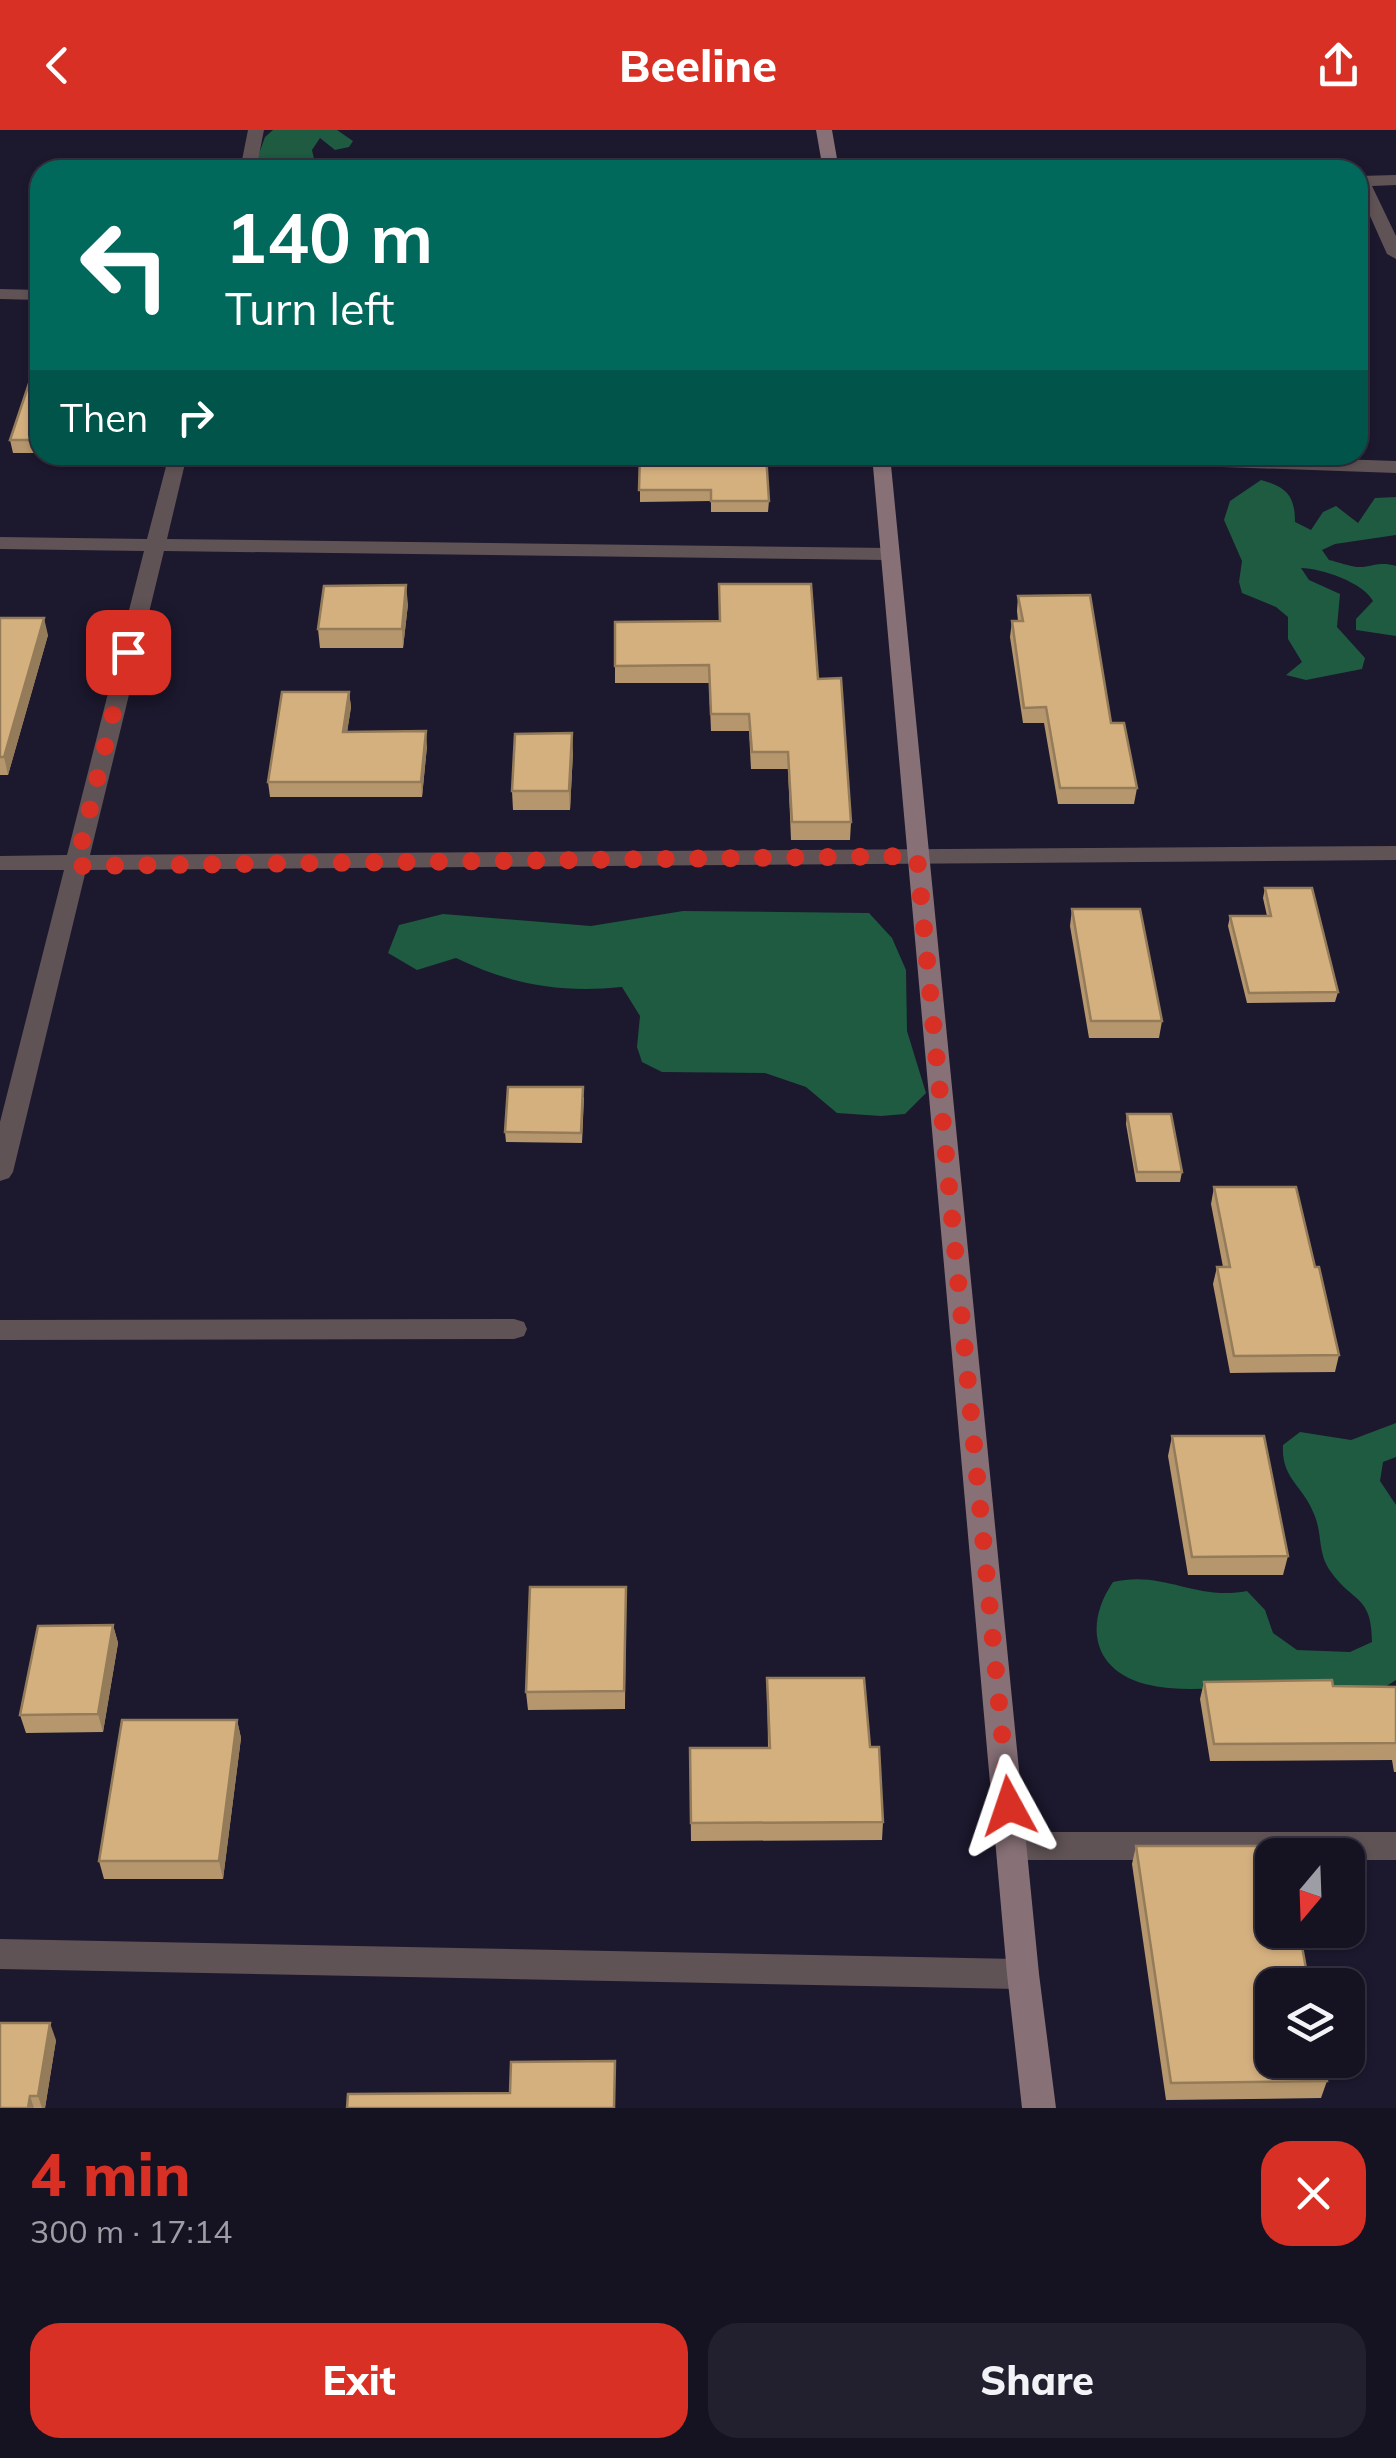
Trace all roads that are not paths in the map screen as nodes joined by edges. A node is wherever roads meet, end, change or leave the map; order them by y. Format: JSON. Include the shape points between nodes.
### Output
{"nodes":[{"id":1,"x":256,"y":130,"type":"edge"},
{"id":2,"x":824,"y":130,"type":"edge"},
{"id":3,"x":250,"y":160,"type":"edge"},
{"id":4,"x":829,"y":160,"type":"edge"},
{"id":5,"x":1368,"y":180,"type":"edge"},
{"id":6,"x":1396,"y":180,"type":"edge"},
{"id":7,"x":1368,"y":196,"type":"edge"},
{"id":8,"x":1396,"y":254,"type":"edge"},
{"id":9,"x":0,"y":294,"type":"edge"},
{"id":10,"x":30,"y":294,"type":"edge"},
{"id":11,"x":175,"y":465,"type":"edge"},
{"id":12,"x":882,"y":465,"type":"edge"},
{"id":13,"x":1339,"y":465,"type":"edge"},
{"id":14,"x":1396,"y":467,"type":"edge"},
{"id":15,"x":0,"y":544,"type":"edge"},
{"id":16,"x":153,"y":546,"type":"junction"},
{"id":17,"x":889,"y":554,"type":"junction"},
{"id":18,"x":1396,"y":853,"type":"edge"},
{"id":19,"x":917,"y":856,"type":"junction"},
{"id":20,"x":0,"y":864,"type":"edge"},
{"id":21,"x":76,"y":866,"type":"junction"},
{"id":22,"x":0,"y":1172,"type":"edge"},
{"id":23,"x":514,"y":1329,"type":"dead end"},
{"id":24,"x":0,"y":1330,"type":"edge"},
{"id":25,"x":1013,"y":1846,"type":"junction"},
{"id":26,"x":1396,"y":1846,"type":"edge"},
{"id":27,"x":0,"y":1954,"type":"edge"},
{"id":28,"x":1023,"y":1974,"type":"junction"},
{"id":29,"x":1039,"y":2108,"type":"edge"}],
"edges":[{"from":1,"to":3,"type":"street"},
{"from":2,"to":4,"type":"street"},
{"from":5,"to":6,"type":"street"},
{"from":7,"to":8,"type":"street"},
{"from":9,"to":10,"type":"street"},
{"from":11,"to":16,"type":"street"},
{"from":12,"to":17,"type":"street"},
{"from":13,"to":14,"type":"street"},
{"from":15,"to":16,"type":"street"},
{"from":16,"to":17,"type":"street"},
{"from":16,"to":21,"type":"street"},
{"from":17,"to":19,"type":"street"},
{"from":18,"to":19,"type":"street"},
{"from":19,"to":21,"type":"street"},
{"from":19,"to":25,"type":"street"},
{"from":20,"to":21,"type":"street"},
{"from":21,"to":22,"type":"street"},
{"from":23,"to":24,"type":"street"},
{"from":25,"to":26,"type":"street"},
{"from":25,"to":28,"type":"street"},
{"from":27,"to":28,"type":"street"},
{"from":28,"to":29,"type":"street"}]}
